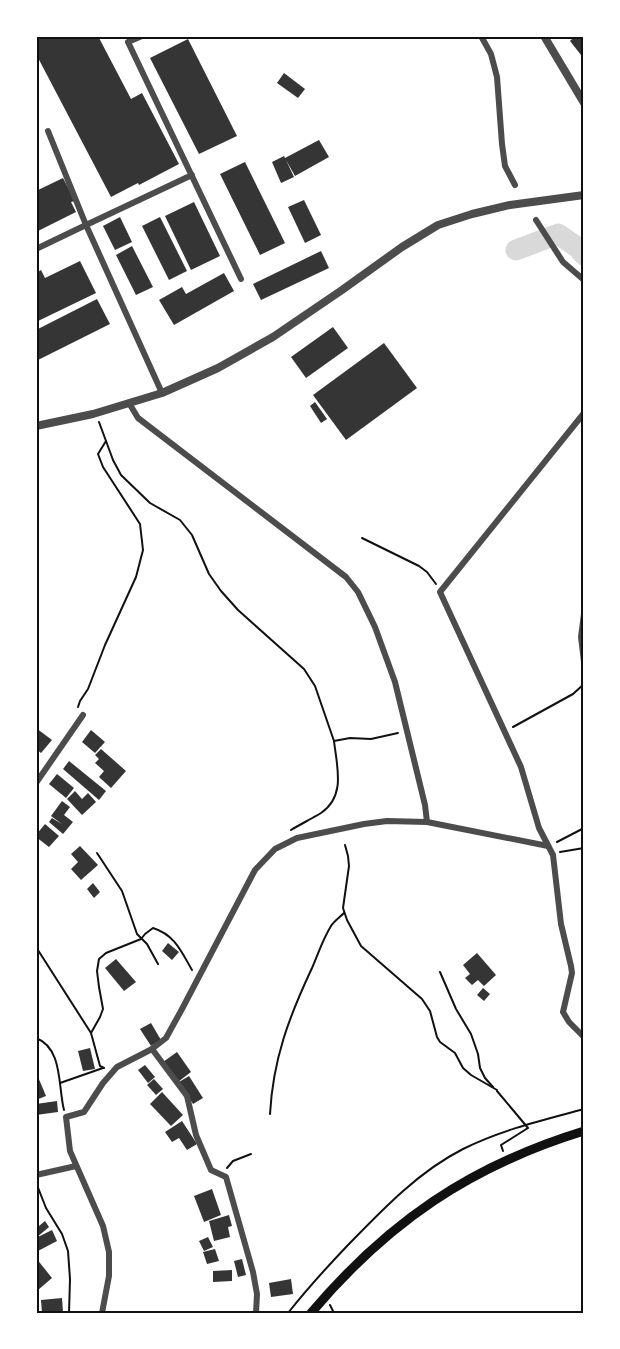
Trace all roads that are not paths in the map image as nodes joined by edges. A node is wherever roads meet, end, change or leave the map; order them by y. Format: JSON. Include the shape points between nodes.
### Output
{"nodes":[{"id":1,"x":142,"y":36,"type":"edge"},
{"id":2,"x":481,"y":36,"type":"edge"},
{"id":3,"x":544,"y":36,"type":"edge"},
{"id":4,"x":584,"y":103,"type":"edge"},
{"id":5,"x":48,"y":131,"type":"dead end"},
{"id":6,"x":192,"y":175,"type":"junction"},
{"id":7,"x":515,"y":185,"type":"dead end"},
{"id":8,"x":584,"y":195,"type":"edge"},
{"id":9,"x":536,"y":220,"type":"dead end"},
{"id":10,"x":86,"y":225,"type":"junction"},
{"id":11,"x":36,"y":249,"type":"edge"},
{"id":12,"x":241,"y":279,"type":"dead end"},
{"id":13,"x":584,"y":280,"type":"edge"},
{"id":14,"x":162,"y":393,"type":"junction"},
{"id":15,"x":129,"y":403,"type":"junction"},
{"id":16,"x":584,"y":413,"type":"edge"},
{"id":17,"x":36,"y":426,"type":"edge"},
{"id":18,"x":584,"y":614,"type":"edge"},
{"id":19,"x":584,"y":662,"type":"edge"},
{"id":20,"x":81,"y":718,"type":"road end"},
{"id":21,"x":36,"y":783,"type":"edge"},
{"id":22,"x":427,"y":822,"type":"junction"},
{"id":23,"x":548,"y":846,"type":"junction"},
{"id":24,"x":584,"y":1037,"type":"edge"},
{"id":25,"x":152,"y":1049,"type":"junction"},
{"id":26,"x":584,"y":1131,"type":"edge"},
{"id":27,"x":76,"y":1166,"type":"junction"},
{"id":28,"x":36,"y":1175,"type":"edge"},
{"id":29,"x":102,"y":1313,"type":"edge"},
{"id":30,"x":255,"y":1313,"type":"edge"},
{"id":31,"x":311,"y":1313,"type":"edge"}],
"edges":[{"from":1,"to":6,"type":"street","via":[[128,42]]},
{"from":2,"to":7,"type":"street","via":[[491,54],[505,166]]},
{"from":3,"to":4,"type":"street"},
{"from":5,"to":10,"type":"street"},
{"from":6,"to":10,"type":"street"},
{"from":6,"to":12,"type":"street"},
{"from":8,"to":14,"type":"street","via":[[510,205],[438,225],[273,337]]},
{"from":9,"to":13,"type":"street","via":[[563,262]]},
{"from":10,"to":11,"type":"street"},
{"from":10,"to":14,"type":"street"},
{"from":14,"to":15,"type":"street"},
{"from":15,"to":17,"type":"street"},
{"from":15,"to":22,"type":"street","via":[[138,418],[346,577],[358,592],[395,682]]},
{"from":16,"to":23,"type":"street","via":[[440,591],[521,767]]},
{"from":18,"to":19,"type":"street"},
{"from":20,"to":21,"type":"street"},
{"from":22,"to":23,"type":"street"},
{"from":22,"to":25,"type":"street","via":[[363,824],[297,838],[275,849],[255,870],[166,1038]]},
{"from":23,"to":24,"type":"street","via":[[572,973],[563,1012]]},
{"from":25,"to":27,"type":"street","via":[[117,1067],[84,1112],[66,1118]]},
{"from":25,"to":30,"type":"street","via":[[187,1096],[196,1135],[212,1170],[226,1177],[253,1272]]},
{"from":26,"to":31,"type":"main road","via":[[534,1147],[459,1184],[388,1234]]},
{"from":27,"to":28,"type":"street"},
{"from":27,"to":29,"type":"street","via":[[103,1226],[109,1252]]}]}
